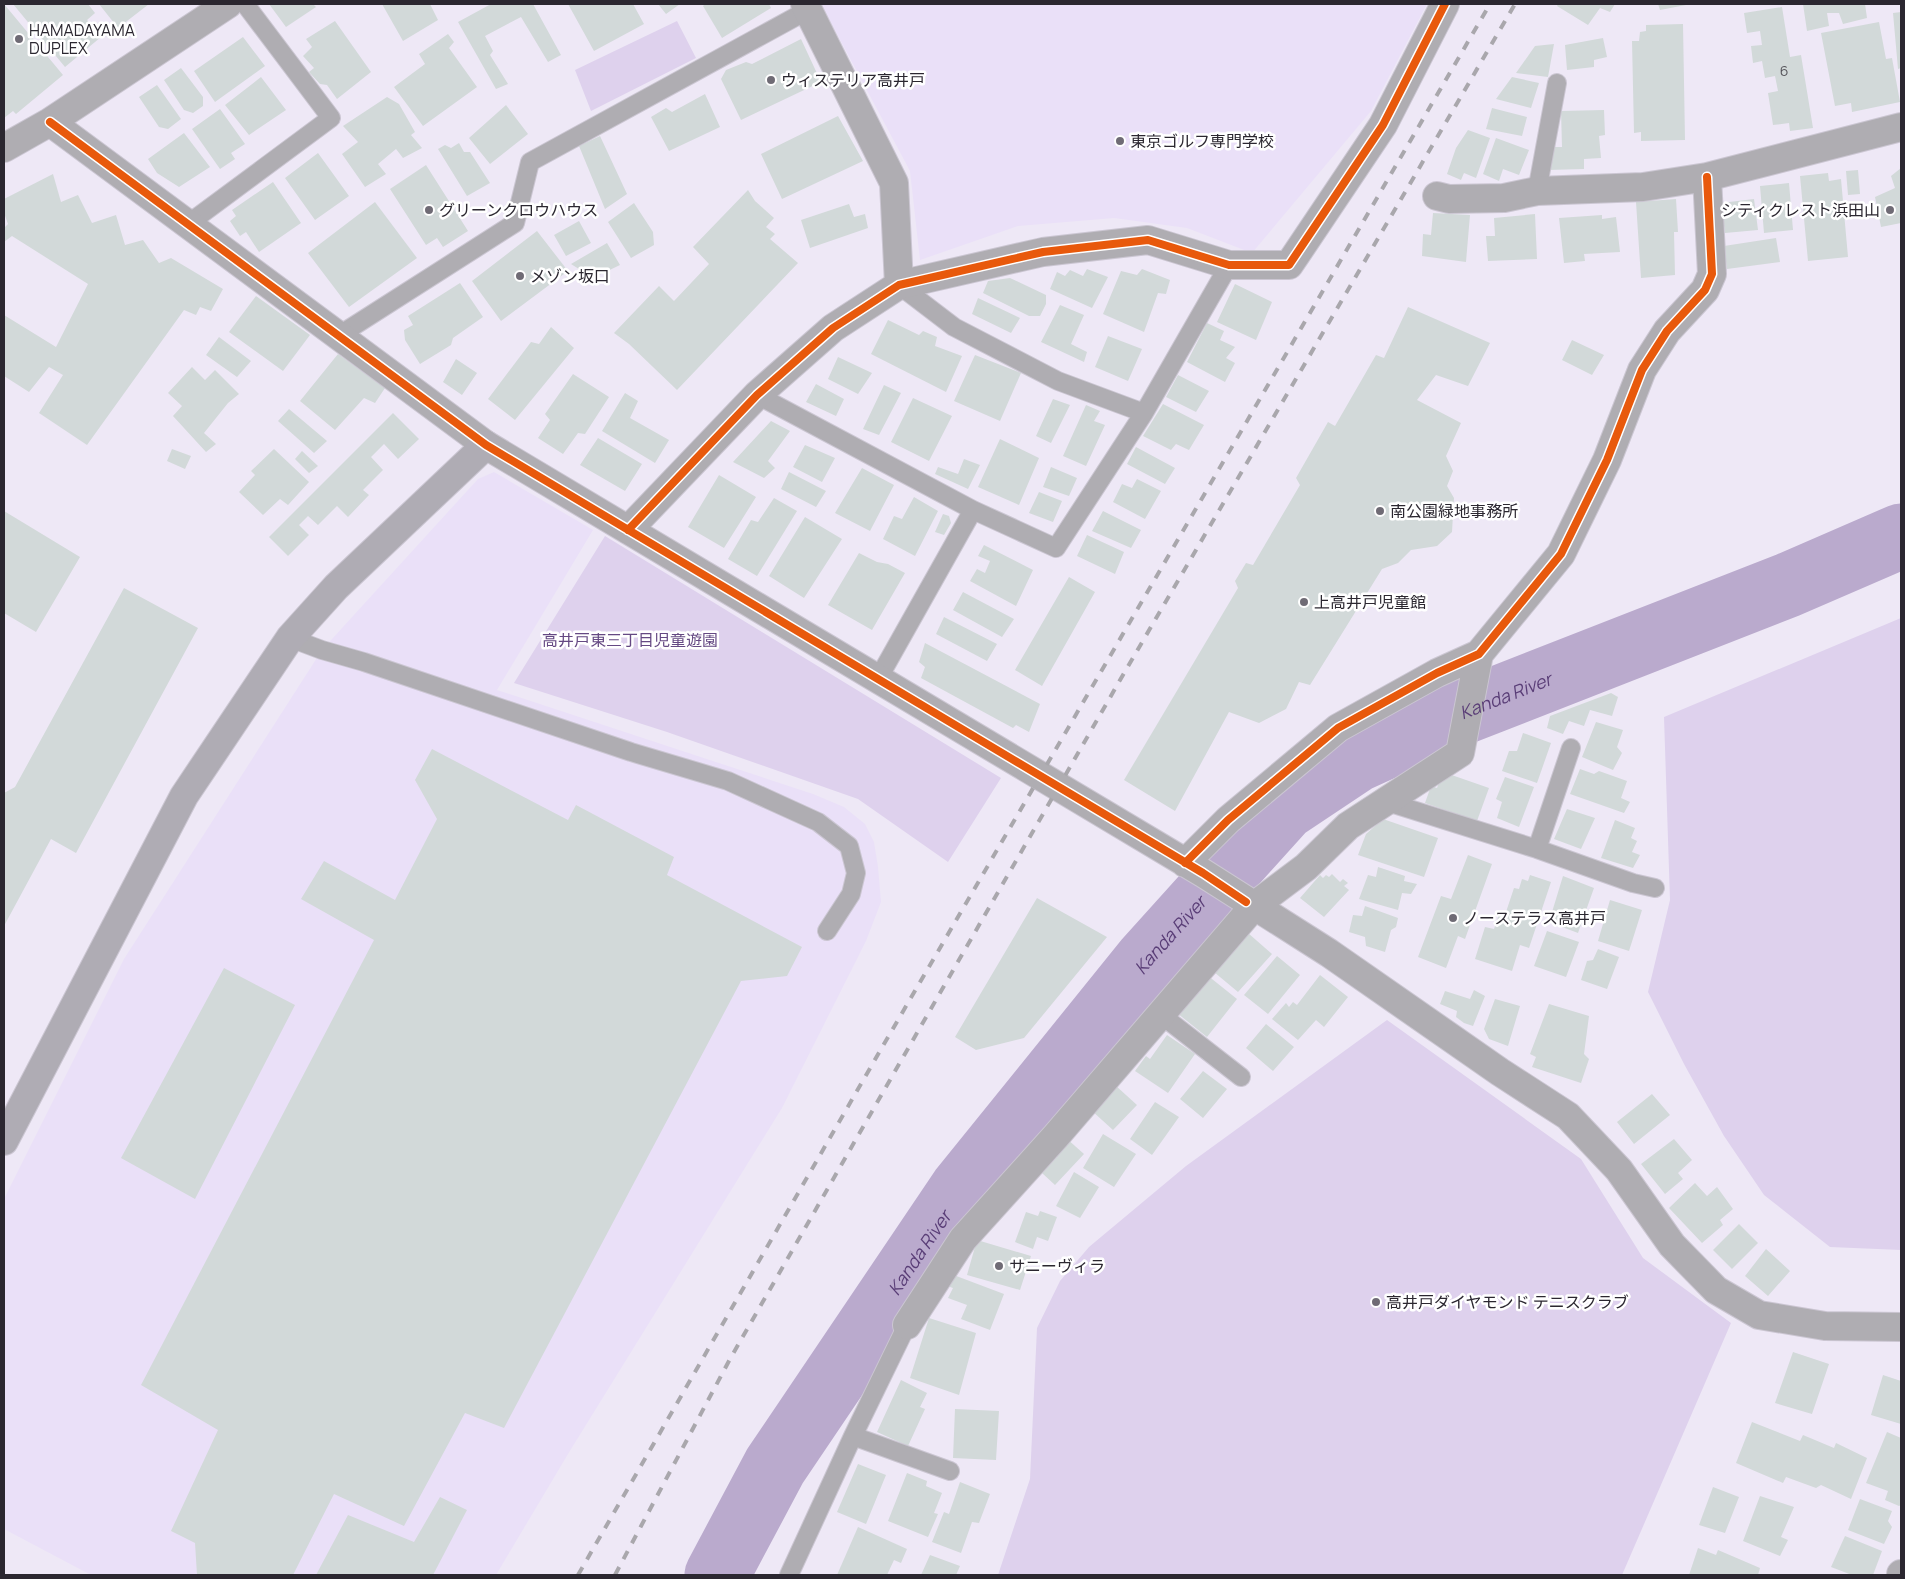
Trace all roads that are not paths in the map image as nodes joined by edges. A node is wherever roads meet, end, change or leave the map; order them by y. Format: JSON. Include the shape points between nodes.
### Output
{"nodes":[{"id":1,"x":228,"y":4,"type":"edge"},
{"id":2,"x":245,"y":4,"type":"edge"},
{"id":3,"x":1445,"y":4,"type":"edge"},
{"id":4,"x":807,"y":7,"type":"edge"},
{"id":5,"x":1557,"y":83,"type":"dead end"},
{"id":6,"x":50,"y":122,"type":"junction"},
{"id":7,"x":1901,"y":127,"type":"edge"},
{"id":8,"x":4,"y":148,"type":"edge"},
{"id":9,"x":1707,"y":177,"type":"junction"},
{"id":10,"x":1537,"y":191,"type":"junction"},
{"id":11,"x":1437,"y":196,"type":"dead end"},
{"id":12,"x":188,"y":224,"type":"junction"},
{"id":13,"x":1229,"y":265,"type":"junction"},
{"id":14,"x":899,"y":285,"type":"junction"},
{"id":15,"x":338,"y":336,"type":"junction"},
{"id":16,"x":757,"y":395,"type":"junction"},
{"id":17,"x":1144,"y":413,"type":"junction"},
{"id":18,"x":486,"y":445,"type":"junction"},
{"id":19,"x":973,"y":510,"type":"junction"},
{"id":20,"x":628,"y":530,"type":"junction"},
{"id":21,"x":290,"y":638,"type":"junction"},
{"id":22,"x":1479,"y":654,"type":"junction"},
{"id":23,"x":878,"y":679,"type":"junction"},
{"id":24,"x":1571,"y":748,"type":"dead end"},
{"id":25,"x":1384,"y":801,"type":"junction"},
{"id":26,"x":1537,"y":849,"type":"junction"},
{"id":27,"x":1194,"y":868,"type":"junction"},
{"id":28,"x":1656,"y":888,"type":"dead end"},
{"id":29,"x":1250,"y":904,"type":"junction"},
{"id":30,"x":827,"y":931,"type":"dead end"},
{"id":31,"x":1160,"y":1014,"type":"junction"},
{"id":32,"x":1241,"y":1077,"type":"dead end"},
{"id":33,"x":4,"y":1141,"type":"edge"},
{"id":34,"x":908,"y":1325,"type":"joint"},
{"id":35,"x":1901,"y":1327,"type":"edge"},
{"id":36,"x":853,"y":1436,"type":"junction"},
{"id":37,"x":950,"y":1471,"type":"dead end"},
{"id":38,"x":789,"y":1575,"type":"edge"}],
"edges":[{"from":1,"to":6,"type":"street"},
{"from":2,"to":12,"type":"lane","via":[[331,118]]},
{"from":3,"to":13,"type":"street","via":[[1383,125],[1289,265]]},
{"from":4,"to":14,"type":"street","via":[[894,183]]},
{"from":4,"to":15,"type":"lane","via":[[530,162],[515,223]]},
{"from":5,"to":10,"type":"lane"},
{"from":6,"to":8,"type":"street"},
{"from":6,"to":12,"type":"street"},
{"from":7,"to":9,"type":"street"},
{"from":9,"to":10,"type":"street","via":[[1643,186]]},
{"from":9,"to":22,"type":"street","via":[[1712,274],[1704,290],[1667,331],[1642,370],[1607,460],[1560,554]]},
{"from":10,"to":11,"type":"street","via":[[1504,198],[1449,199]]},
{"from":12,"to":15,"type":"street"},
{"from":13,"to":14,"type":"street","via":[[1148,240],[1043,252]]},
{"from":13,"to":17,"type":"lane"},
{"from":14,"to":16,"type":"street","via":[[833,328]]},
{"from":14,"to":17,"type":"lane","via":[[954,327],[1058,380]]},
{"from":15,"to":18,"type":"street"},
{"from":16,"to":19,"type":"lane"},
{"from":16,"to":20,"type":"street"},
{"from":17,"to":19,"type":"lane","via":[[1056,548]]},
{"from":18,"to":20,"type":"street"},
{"from":18,"to":21,"type":"street","via":[[336,587]]},
{"from":19,"to":23,"type":"lane"},
{"from":20,"to":23,"type":"street"},
{"from":21,"to":30,"type":"lane","via":[[631,752],[728,781],[818,822],[849,846],[856,873],[851,894]]},
{"from":21,"to":33,"type":"street","via":[[184,796]]},
{"from":22,"to":25,"type":"street","via":[[1460,753]]},
{"from":22,"to":27,"type":"street","via":[[1437,672],[1338,728],[1228,820]]},
{"from":23,"to":27,"type":"street"},
{"from":24,"to":26,"type":"lane"},
{"from":25,"to":26,"type":"lane"},
{"from":25,"to":29,"type":"street","via":[[1348,826],[1306,867]]},
{"from":26,"to":28,"type":"lane"},
{"from":27,"to":29,"type":"street"},
{"from":29,"to":31,"type":"street"},
{"from":29,"to":35,"type":"street","via":[[1337,958],[1568,1116],[1619,1170],[1672,1245],[1716,1290],[1759,1315],[1825,1326]]},
{"from":31,"to":32,"type":"lane"},
{"from":31,"to":34,"type":"street","via":[[963,1239]]},
{"from":34,"to":36,"type":"lane"},
{"from":36,"to":37,"type":"lane"},
{"from":36,"to":38,"type":"lane"}]}
